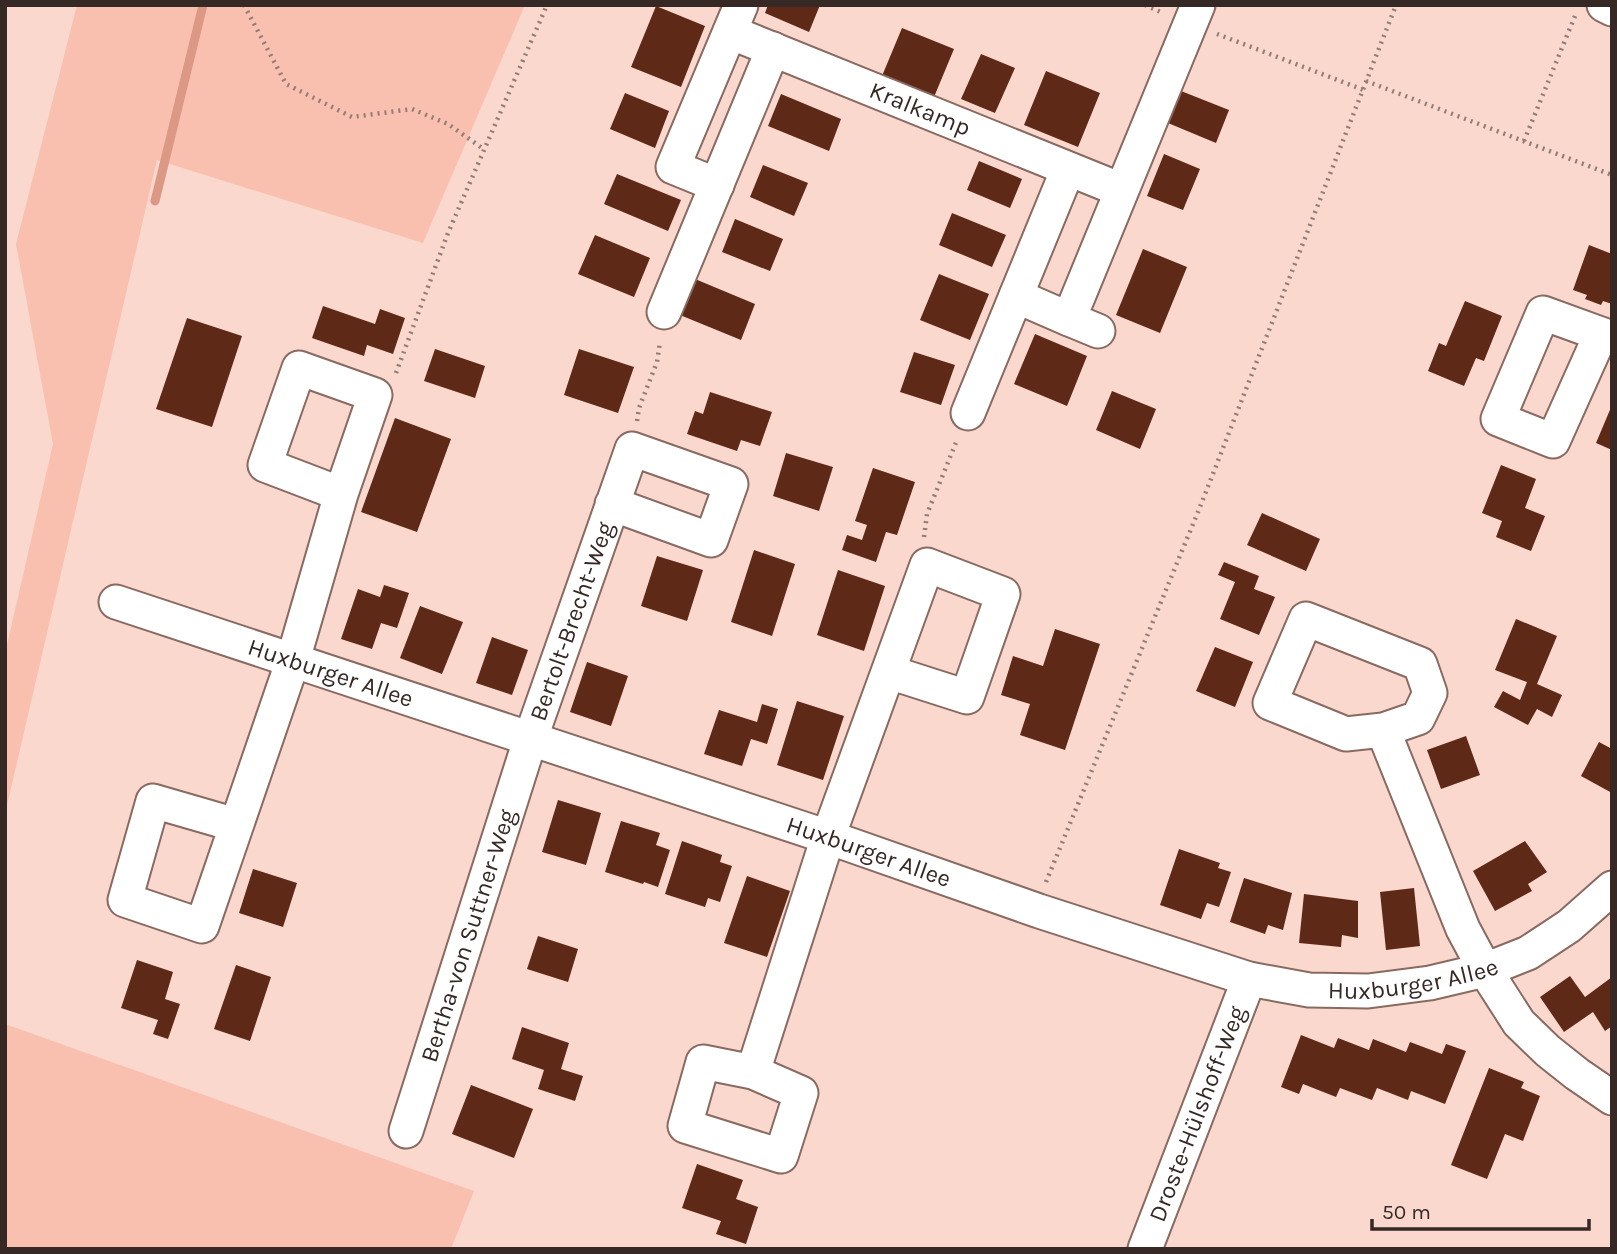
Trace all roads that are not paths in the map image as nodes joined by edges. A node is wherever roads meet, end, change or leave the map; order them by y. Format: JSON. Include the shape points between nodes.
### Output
{"nodes":[{"id":1,"x":1591,"y":7,"type":"edge"},
{"id":2,"x":1612,"y":9,"type":"edge"},
{"id":3,"x":1195,"y":15,"type":"edge"},
{"id":4,"x":735,"y":18,"type":"edge"},
{"id":5,"x":773,"y":49,"type":"junction"},
{"id":6,"x":1068,"y":169,"type":"junction"},
{"id":7,"x":717,"y":185,"type":"junction"},
{"id":8,"x":1121,"y":190,"type":"junction"},
{"id":9,"x":1016,"y":296,"type":"junction"},
{"id":10,"x":664,"y":312,"type":"road end"},
{"id":11,"x":968,"y":412,"type":"road end"},
{"id":12,"x":341,"y":494,"type":"junction"},
{"id":13,"x":612,"y":504,"type":"junction"},
{"id":14,"x":116,"y":602,"type":"dead end"},
{"id":15,"x":293,"y":660,"type":"junction"},
{"id":16,"x":889,"y":672,"type":"junction"},
{"id":17,"x":1383,"y":730,"type":"junction"},
{"id":18,"x":530,"y":740,"type":"junction"},
{"id":19,"x":236,"y":825,"type":"dead end"},
{"id":20,"x":828,"y":837,"type":"junction"},
{"id":21,"x":1612,"y":888,"type":"edge"},
{"id":22,"x":1485,"y":970,"type":"junction"},
{"id":23,"x":1249,"y":979,"type":"junction"},
{"id":24,"x":753,"y":1072,"type":"dead end"},
{"id":25,"x":1612,"y":1098,"type":"edge"},
{"id":26,"x":406,"y":1131,"type":"dead end"},
{"id":27,"x":1145,"y":1249,"type":"edge"}],
"edges":[{"from":1,"to":2,"type":"street"},
{"from":3,"to":8,"type":"street"},
{"from":4,"to":5,"type":"street","name":"Kralkamp"},
{"from":4,"to":7,"type":"street","name":"Kralkamp","via":[[673,167]]},
{"from":5,"to":6,"type":"street","name":"Kralkamp"},
{"from":5,"to":7,"type":"street"},
{"from":6,"to":8,"type":"street","name":"Kralkamp"},
{"from":6,"to":9,"type":"street"},
{"from":7,"to":10,"type":"street"},
{"from":8,"to":9,"type":"street","via":[[1084,325]]},
{"from":9,"to":11,"type":"street"},
{"from":12,"to":12,"type":"street","via":[[265,465],[299,368],[375,395]]},
{"from":12,"to":15,"type":"street"},
{"from":13,"to":13,"type":"street","name":"Bertolt-Brecht-Weg","via":[[632,449],[731,484],[711,540]]},
{"from":13,"to":18,"type":"street","name":"Bertolt-Brecht-Weg"},
{"from":14,"to":15,"type":"street","name":"Huxburger Allee"},
{"from":15,"to":18,"type":"street","name":"Huxburger Allee"},
{"from":15,"to":19,"type":"street"},
{"from":16,"to":16,"type":"street","via":[[927,565],[1003,594],[967,697]]},
{"from":16,"to":20,"type":"street"},
{"from":17,"to":17,"type":"street","via":[[1346,734],[1270,704],[1306,619],[1420,664],[1430,693],[1418,718]]},
{"from":17,"to":22,"type":"street"},
{"from":18,"to":20,"type":"street","name":"Huxburger Allee"},
{"from":18,"to":26,"type":"street","name":"Bertha-von Suttner-Weg"},
{"from":20,"to":23,"type":"street","name":"Huxburger Allee"},
{"from":20,"to":24,"type":"street"},
{"from":21,"to":22,"type":"street","name":"Huxburger Allee","via":[[1559,933],[1528,953]]},
{"from":22,"to":23,"type":"street","name":"Huxburger Allee","via":[[1368,991],[1309,990]]},
{"from":22,"to":25,"type":"street","via":[[1519,1023],[1548,1051]]},
{"from":23,"to":27,"type":"street","name":"Droste-Hülshoff-Weg"}]}
